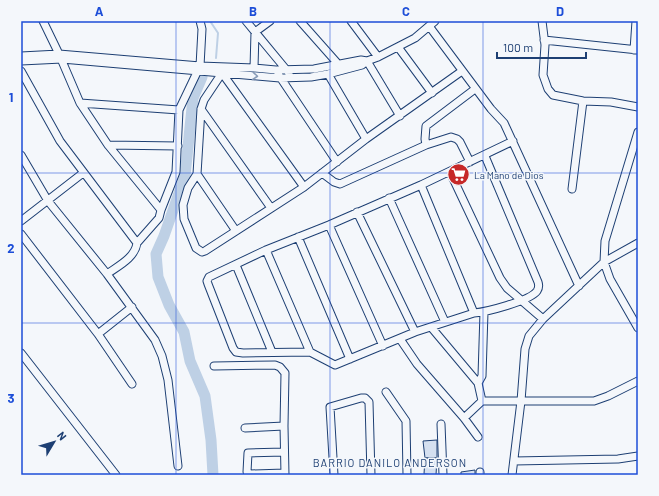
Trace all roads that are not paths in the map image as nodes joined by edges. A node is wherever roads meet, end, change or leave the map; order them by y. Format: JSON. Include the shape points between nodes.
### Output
{"nodes":[{"id":1,"x":43,"y":21,"type":"edge"},
{"id":2,"x":200,"y":21,"type":"edge"},
{"id":3,"x":246,"y":21,"type":"edge"},
{"id":4,"x":270,"y":21,"type":"edge"},
{"id":5,"x":300,"y":21,"type":"edge"},
{"id":6,"x":351,"y":21,"type":"edge"},
{"id":7,"x":435,"y":21,"type":"edge"},
{"id":8,"x":542,"y":21,"type":"edge"},
{"id":9,"x":636,"y":21,"type":"edge"},
{"id":10,"x":429,"y":26,"type":"junction"},
{"id":11,"x":255,"y":32,"type":"junction"},
{"id":12,"x":544,"y":40,"type":"junction"},
{"id":13,"x":398,"y":47,"type":"junction"},
{"id":14,"x":636,"y":50,"type":"edge"},
{"id":15,"x":21,"y":56,"type":"edge"},
{"id":16,"x":60,"y":57,"type":"junction"},
{"id":17,"x":378,"y":57,"type":"junction"},
{"id":18,"x":21,"y":61,"type":"edge"},
{"id":19,"x":367,"y":61,"type":"junction"},
{"id":20,"x":254,"y":68,"type":"junction"},
{"id":21,"x":339,"y":68,"type":"junction"},
{"id":22,"x":198,"y":69,"type":"junction"},
{"id":23,"x":21,"y":70,"type":"edge"},
{"id":24,"x":222,"y":70,"type":"junction"},
{"id":25,"x":276,"y":70,"type":"junction"},
{"id":26,"x":462,"y":71,"type":"junction"},
{"id":27,"x":290,"y":73,"type":"junction"},
{"id":28,"x":328,"y":74,"type":"junction"},
{"id":29,"x":280,"y":78,"type":"junction"},
{"id":30,"x":475,"y":88,"type":"junction"},
{"id":31,"x":432,"y":94,"type":"junction"},
{"id":32,"x":583,"y":101,"type":"junction"},
{"id":33,"x":80,"y":103,"type":"junction"},
{"id":34,"x":638,"y":107,"type":"edge"},
{"id":35,"x":201,"y":109,"type":"junction"},
{"id":36,"x":179,"y":110,"type":"junction"},
{"id":37,"x":400,"y":116,"type":"junction"},
{"id":38,"x":638,"y":132,"type":"edge"},
{"id":39,"x":366,"y":140,"type":"junction"},
{"id":40,"x":513,"y":141,"type":"junction"},
{"id":41,"x":108,"y":145,"type":"junction"},
{"id":42,"x":426,"y":145,"type":"junction"},
{"id":43,"x":178,"y":146,"type":"junction"},
{"id":44,"x":21,"y":156,"type":"edge"},
{"id":45,"x":484,"y":156,"type":"junction"},
{"id":46,"x":336,"y":162,"type":"junction"},
{"id":47,"x":470,"y":162,"type":"junction"},
{"id":48,"x":450,"y":172,"type":"junction"},
{"id":49,"x":83,"y":173,"type":"junction"},
{"id":50,"x":322,"y":173,"type":"junction"},
{"id":51,"x":197,"y":174,"type":"junction"},
{"id":52,"x":421,"y":184,"type":"junction"},
{"id":53,"x":304,"y":187,"type":"junction"},
{"id":54,"x":572,"y":189,"type":"dead end"},
{"id":55,"x":389,"y":198,"type":"junction"},
{"id":56,"x":48,"y":201,"type":"junction"},
{"id":57,"x":271,"y":208,"type":"junction"},
{"id":58,"x":161,"y":210,"type":"junction"},
{"id":59,"x":357,"y":212,"type":"junction"},
{"id":60,"x":21,"y":222,"type":"edge"},
{"id":61,"x":329,"y":225,"type":"junction"},
{"id":62,"x":236,"y":230,"type":"junction"},
{"id":63,"x":21,"y":234,"type":"edge"},
{"id":64,"x":298,"y":236,"type":"junction"},
{"id":65,"x":137,"y":243,"type":"junction"},
{"id":66,"x":638,"y":243,"type":"edge"},
{"id":67,"x":266,"y":250,"type":"junction"},
{"id":68,"x":604,"y":262,"type":"junction"},
{"id":69,"x":236,"y":264,"type":"junction"},
{"id":70,"x":107,"y":274,"type":"junction"},
{"id":71,"x":579,"y":286,"type":"junction"},
{"id":72,"x":521,"y":301,"type":"junction"},
{"id":73,"x":132,"y":307,"type":"junction"},
{"id":74,"x":484,"y":312,"type":"junction"},
{"id":75,"x":474,"y":313,"type":"junction"},
{"id":76,"x":543,"y":319,"type":"junction"},
{"id":77,"x":445,"y":322,"type":"junction"},
{"id":78,"x":431,"y":327,"type":"junction"},
{"id":79,"x":638,"y":328,"type":"edge"},
{"id":80,"x":414,"y":332,"type":"junction"},
{"id":81,"x":98,"y":334,"type":"junction"},
{"id":82,"x":400,"y":339,"type":"junction"},
{"id":83,"x":383,"y":346,"type":"junction"},
{"id":84,"x":272,"y":352,"type":"junction"},
{"id":85,"x":310,"y":352,"type":"junction"},
{"id":86,"x":21,"y":353,"type":"edge"},
{"id":87,"x":350,"y":359,"type":"junction"},
{"id":88,"x":214,"y":366,"type":"dead end"},
{"id":89,"x":478,"y":382,"type":"junction"},
{"id":90,"x":638,"y":382,"type":"edge"},
{"id":91,"x":132,"y":384,"type":"dead end"},
{"id":92,"x":386,"y":392,"type":"dead end"},
{"id":93,"x":482,"y":401,"type":"junction"},
{"id":94,"x":521,"y":402,"type":"junction"},
{"id":95,"x":464,"y":418,"type":"junction"},
{"id":96,"x":441,"y":424,"type":"dead end"},
{"id":97,"x":284,"y":426,"type":"junction"},
{"id":98,"x":246,"y":428,"type":"dead end"},
{"id":99,"x":478,"y":437,"type":"dead end"},
{"id":100,"x":284,"y":452,"type":"junction"},
{"id":101,"x":638,"y":456,"type":"edge"},
{"id":102,"x":514,"y":461,"type":"junction"},
{"id":103,"x":178,"y":466,"type":"dead end"},
{"id":104,"x":285,"y":474,"type":"edge"},
{"id":105,"x":116,"y":475,"type":"edge"},
{"id":106,"x":334,"y":475,"type":"edge"},
{"id":107,"x":371,"y":475,"type":"edge"},
{"id":108,"x":407,"y":475,"type":"edge"},
{"id":109,"x":443,"y":475,"type":"edge"},
{"id":110,"x":512,"y":475,"type":"edge"}],
"edges":[{"from":1,"to":16,"type":"street"},
{"from":2,"to":22,"type":"street","via":[[202,29]]},
{"from":3,"to":11,"type":"street"},
{"from":4,"to":11,"type":"street"},
{"from":5,"to":21,"type":"street"},
{"from":6,"to":17,"type":"street"},
{"from":7,"to":10,"type":"street"},
{"from":8,"to":12,"type":"street"},
{"from":9,"to":14,"type":"street"},
{"from":10,"to":13,"type":"street","via":[[415,38]]},
{"from":10,"to":26,"type":"street"},
{"from":11,"to":20,"type":"street"},
{"from":11,"to":27,"type":"street"},
{"from":12,"to":14,"type":"street"},
{"from":12,"to":32,"type":"street","via":[[543,75],[548,89],[553,95]]},
{"from":13,"to":17,"type":"street"},
{"from":13,"to":31,"type":"street"},
{"from":15,"to":16,"type":"street"},
{"from":16,"to":18,"type":"street"},
{"from":16,"to":22,"type":"street"},
{"from":16,"to":33,"type":"street"},
{"from":17,"to":19,"type":"street"},
{"from":19,"to":21,"type":"street","via":[[362,65]]},
{"from":19,"to":37,"type":"street"},
{"from":20,"to":24,"type":"street"},
{"from":20,"to":25,"type":"street"},
{"from":21,"to":27,"type":"street"},
{"from":21,"to":28,"type":"street"},
{"from":22,"to":24,"type":"street"},
{"from":22,"to":36,"type":"street"},
{"from":23,"to":49,"type":"street","via":[[60,141]]},
{"from":24,"to":29,"type":"street","one_way":true},
{"from":24,"to":35,"type":"street"},
{"from":24,"to":53,"type":"street"},
{"from":25,"to":27,"type":"street"},
{"from":25,"to":29,"type":"street"},
{"from":26,"to":30,"type":"street"},
{"from":26,"to":31,"type":"street"},
{"from":27,"to":28,"type":"street","via":[[311,77]]},
{"from":27,"to":29,"type":"street"},
{"from":28,"to":39,"type":"street"},
{"from":29,"to":46,"type":"street"},
{"from":30,"to":40,"type":"street","via":[[504,123]]},
{"from":30,"to":42,"type":"street","via":[[426,126]]},
{"from":31,"to":37,"type":"street"},
{"from":32,"to":34,"type":"street","via":[[611,102]]},
{"from":32,"to":54,"type":"street"},
{"from":33,"to":36,"type":"street"},
{"from":33,"to":41,"type":"street"},
{"from":35,"to":51,"type":"street"},
{"from":35,"to":57,"type":"street"},
{"from":36,"to":43,"type":"street"},
{"from":37,"to":39,"type":"street"},
{"from":38,"to":68,"type":"street","via":[[605,240]]},
{"from":39,"to":46,"type":"street"},
{"from":40,"to":45,"type":"street"},
{"from":40,"to":71,"type":"street"},
{"from":41,"to":43,"type":"street"},
{"from":41,"to":58,"type":"street"},
{"from":42,"to":47,"type":"street","via":[[454,137],[460,142]]},
{"from":42,"to":50,"type":"street","via":[[340,184]]},
{"from":43,"to":58,"type":"street","via":[[176,172]]},
{"from":44,"to":56,"type":"street"},
{"from":45,"to":47,"type":"street"},
{"from":45,"to":72,"type":"street","via":[[538,282],[539,288],[536,293]]},
{"from":46,"to":50,"type":"street"},
{"from":47,"to":48,"type":"street"},
{"from":48,"to":52,"type":"street"},
{"from":48,"to":72,"type":"street","via":[[500,278]]},
{"from":49,"to":56,"type":"street"},
{"from":49,"to":65,"type":"street"},
{"from":50,"to":53,"type":"street"},
{"from":51,"to":62,"type":"street"},
{"from":51,"to":62,"type":"street","via":[[188,188],[183,205],[184,219],[196,248],[202,252],[206,251]]},
{"from":52,"to":55,"type":"street"},
{"from":52,"to":75,"type":"street"},
{"from":53,"to":57,"type":"street"},
{"from":55,"to":59,"type":"street"},
{"from":55,"to":77,"type":"street"},
{"from":56,"to":60,"type":"street"},
{"from":56,"to":70,"type":"street"},
{"from":57,"to":62,"type":"street"},
{"from":58,"to":65,"type":"street","via":[[159,218]]},
{"from":59,"to":61,"type":"street"},
{"from":59,"to":80,"type":"street"},
{"from":61,"to":64,"type":"street"},
{"from":61,"to":83,"type":"street"},
{"from":63,"to":81,"type":"street"},
{"from":64,"to":67,"type":"street"},
{"from":64,"to":87,"type":"street"},
{"from":65,"to":70,"type":"street","via":[[131,257]]},
{"from":66,"to":68,"type":"street"},
{"from":67,"to":69,"type":"street"},
{"from":67,"to":85,"type":"street"},
{"from":68,"to":71,"type":"street"},
{"from":68,"to":79,"type":"street","via":[[610,279]]},
{"from":69,"to":84,"type":"street"},
{"from":69,"to":84,"type":"street","via":[[209,277],[207,281],[231,344],[236,352]]},
{"from":70,"to":73,"type":"street"},
{"from":71,"to":76,"type":"street"},
{"from":72,"to":74,"type":"street"},
{"from":72,"to":76,"type":"street"},
{"from":73,"to":81,"type":"street"},
{"from":73,"to":103,"type":"street","via":[[155,340],[162,356],[168,380]]},
{"from":74,"to":75,"type":"street"},
{"from":74,"to":89,"type":"street","via":[[482,376]]},
{"from":75,"to":77,"type":"street"},
{"from":76,"to":94,"type":"street","via":[[529,336],[525,349]]},
{"from":77,"to":78,"type":"street"},
{"from":78,"to":80,"type":"street"},
{"from":78,"to":89,"type":"street"},
{"from":80,"to":82,"type":"street"},
{"from":81,"to":91,"type":"street"},
{"from":82,"to":83,"type":"street"},
{"from":82,"to":95,"type":"street","via":[[417,364]]},
{"from":83,"to":87,"type":"street"},
{"from":84,"to":85,"type":"street"},
{"from":85,"to":87,"type":"street","via":[[336,365]]},
{"from":86,"to":105,"type":"street"},
{"from":88,"to":97,"type":"street","via":[[275,365],[283,369]]},
{"from":89,"to":93,"type":"street"},
{"from":90,"to":94,"type":"street","via":[[594,400]]},
{"from":92,"to":108,"type":"street","via":[[406,421]]},
{"from":93,"to":94,"type":"street"},
{"from":93,"to":95,"type":"street"},
{"from":94,"to":102,"type":"street"},
{"from":95,"to":99,"type":"street"},
{"from":96,"to":109,"type":"street"},
{"from":97,"to":98,"type":"street"},
{"from":97,"to":100,"type":"street"},
{"from":100,"to":104,"type":"street"},
{"from":100,"to":104,"type":"street","via":[[248,453],[247,472]]},
{"from":101,"to":102,"type":"street","via":[[618,459]]},
{"from":102,"to":110,"type":"street"},
{"from":106,"to":107,"type":"street","via":[[330,407],[365,398],[369,402]]}]}
